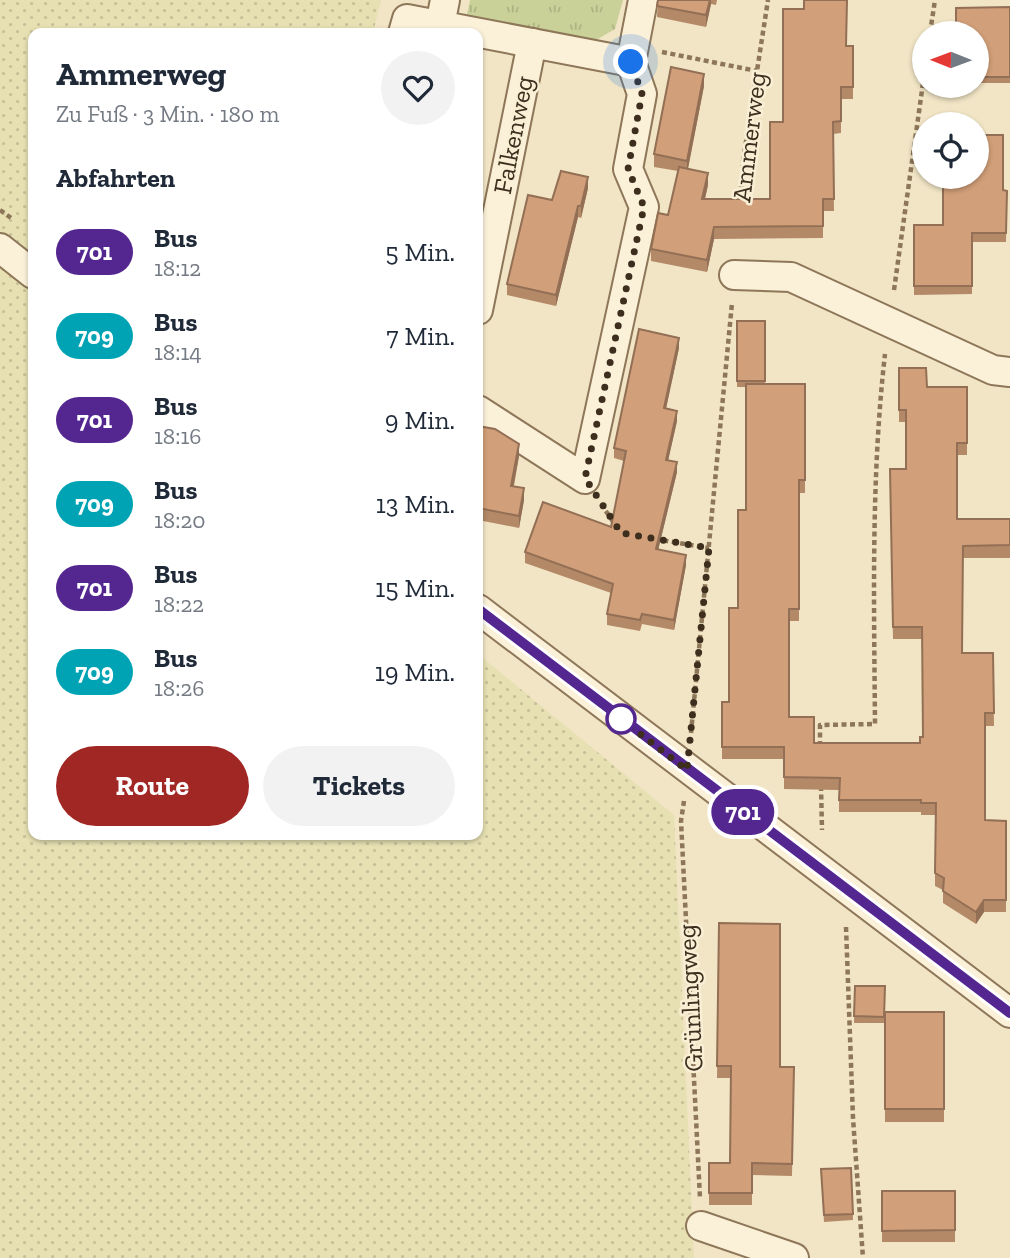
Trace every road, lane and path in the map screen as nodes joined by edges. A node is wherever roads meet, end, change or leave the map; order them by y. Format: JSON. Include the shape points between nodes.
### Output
{"nodes":[{"id":1,"x":643,"y":0,"type":"edge"},
{"id":2,"x":768,"y":0,"type":"edge"},
{"id":3,"x":935,"y":0,"type":"edge"},
{"id":4,"x":442,"y":13,"type":"edge"},
{"id":5,"x":932,"y":21,"type":"edge"},
{"id":6,"x":404,"y":28,"type":"edge"},
{"id":7,"x":532,"y":43,"type":"junction"},
{"id":8,"x":632,"y":54,"type":"junction"},
{"id":9,"x":757,"y":71,"type":"junction"},
{"id":10,"x":921,"y":98,"type":"edge"},
{"id":11,"x":739,"y":212,"type":"edge"},
{"id":12,"x":0,"y":248,"type":"edge"},
{"id":13,"x":28,"y":270,"type":"edge"},
{"id":14,"x":734,"y":275,"type":"joint"},
{"id":15,"x":483,"y":285,"type":"edge"},
{"id":16,"x":889,"y":323,"type":"junction"},
{"id":17,"x":1010,"y":372,"type":"edge"},
{"id":18,"x":483,"y":413,"type":"edge"},
{"id":19,"x":585,"y":478,"type":"junction"},
{"id":20,"x":621,"y":533,"type":"edge"},
{"id":21,"x":646,"y":537,"type":"edge"},
{"id":22,"x":709,"y":548,"type":"junction"},
{"id":23,"x":483,"y":613,"type":"edge"},
{"id":24,"x":820,"y":752,"type":"edge"},
{"id":25,"x":687,"y":770,"type":"junction"},
{"id":26,"x":821,"y":779,"type":"edge"},
{"id":27,"x":834,"y":881,"type":"junction"},
{"id":28,"x":1010,"y":1013,"type":"edge"},
{"id":29,"x":701,"y":1226,"type":"joint"},
{"id":30,"x":794,"y":1258,"type":"edge"},
{"id":31,"x":863,"y":1258,"type":"edge"}],
"edges":[{"from":1,"to":8,"type":"street"},
{"from":2,"to":9,"type":"path","name":"Ammerweg"},
{"from":3,"to":5,"type":"path"},
{"from":4,"to":6,"type":"street","via":[[407,19]]},
{"from":4,"to":7,"type":"street"},
{"from":7,"to":8,"type":"street"},
{"from":7,"to":15,"type":"street","name":"Falkenweg"},
{"from":8,"to":9,"type":"path"},
{"from":8,"to":19,"type":"street","via":[[642,94],[628,169],[644,207]]},
{"from":9,"to":11,"type":"path","name":"Ammerweg"},
{"from":10,"to":16,"type":"path"},
{"from":12,"to":13,"type":"street"},
{"from":14,"to":16,"type":"street","via":[[791,277]]},
{"from":14,"to":22,"type":"path"},
{"from":16,"to":17,"type":"street","via":[[993,370]]},
{"from":16,"to":24,"type":"path","via":[[877,421],[873,517],[875,724],[820,725]]},
{"from":18,"to":19,"type":"street"},
{"from":19,"to":20,"type":"path"},
{"from":21,"to":22,"type":"path"},
{"from":22,"to":25,"type":"path"},
{"from":23,"to":25,"type":"street"},
{"from":25,"to":27,"type":"street"},
{"from":25,"to":29,"type":"path","name":"Grünlingweg","via":[[681,821]]},
{"from":26,"to":27,"type":"path"},
{"from":27,"to":28,"type":"street"},
{"from":27,"to":31,"type":"path"},
{"from":29,"to":30,"type":"street"}]}
